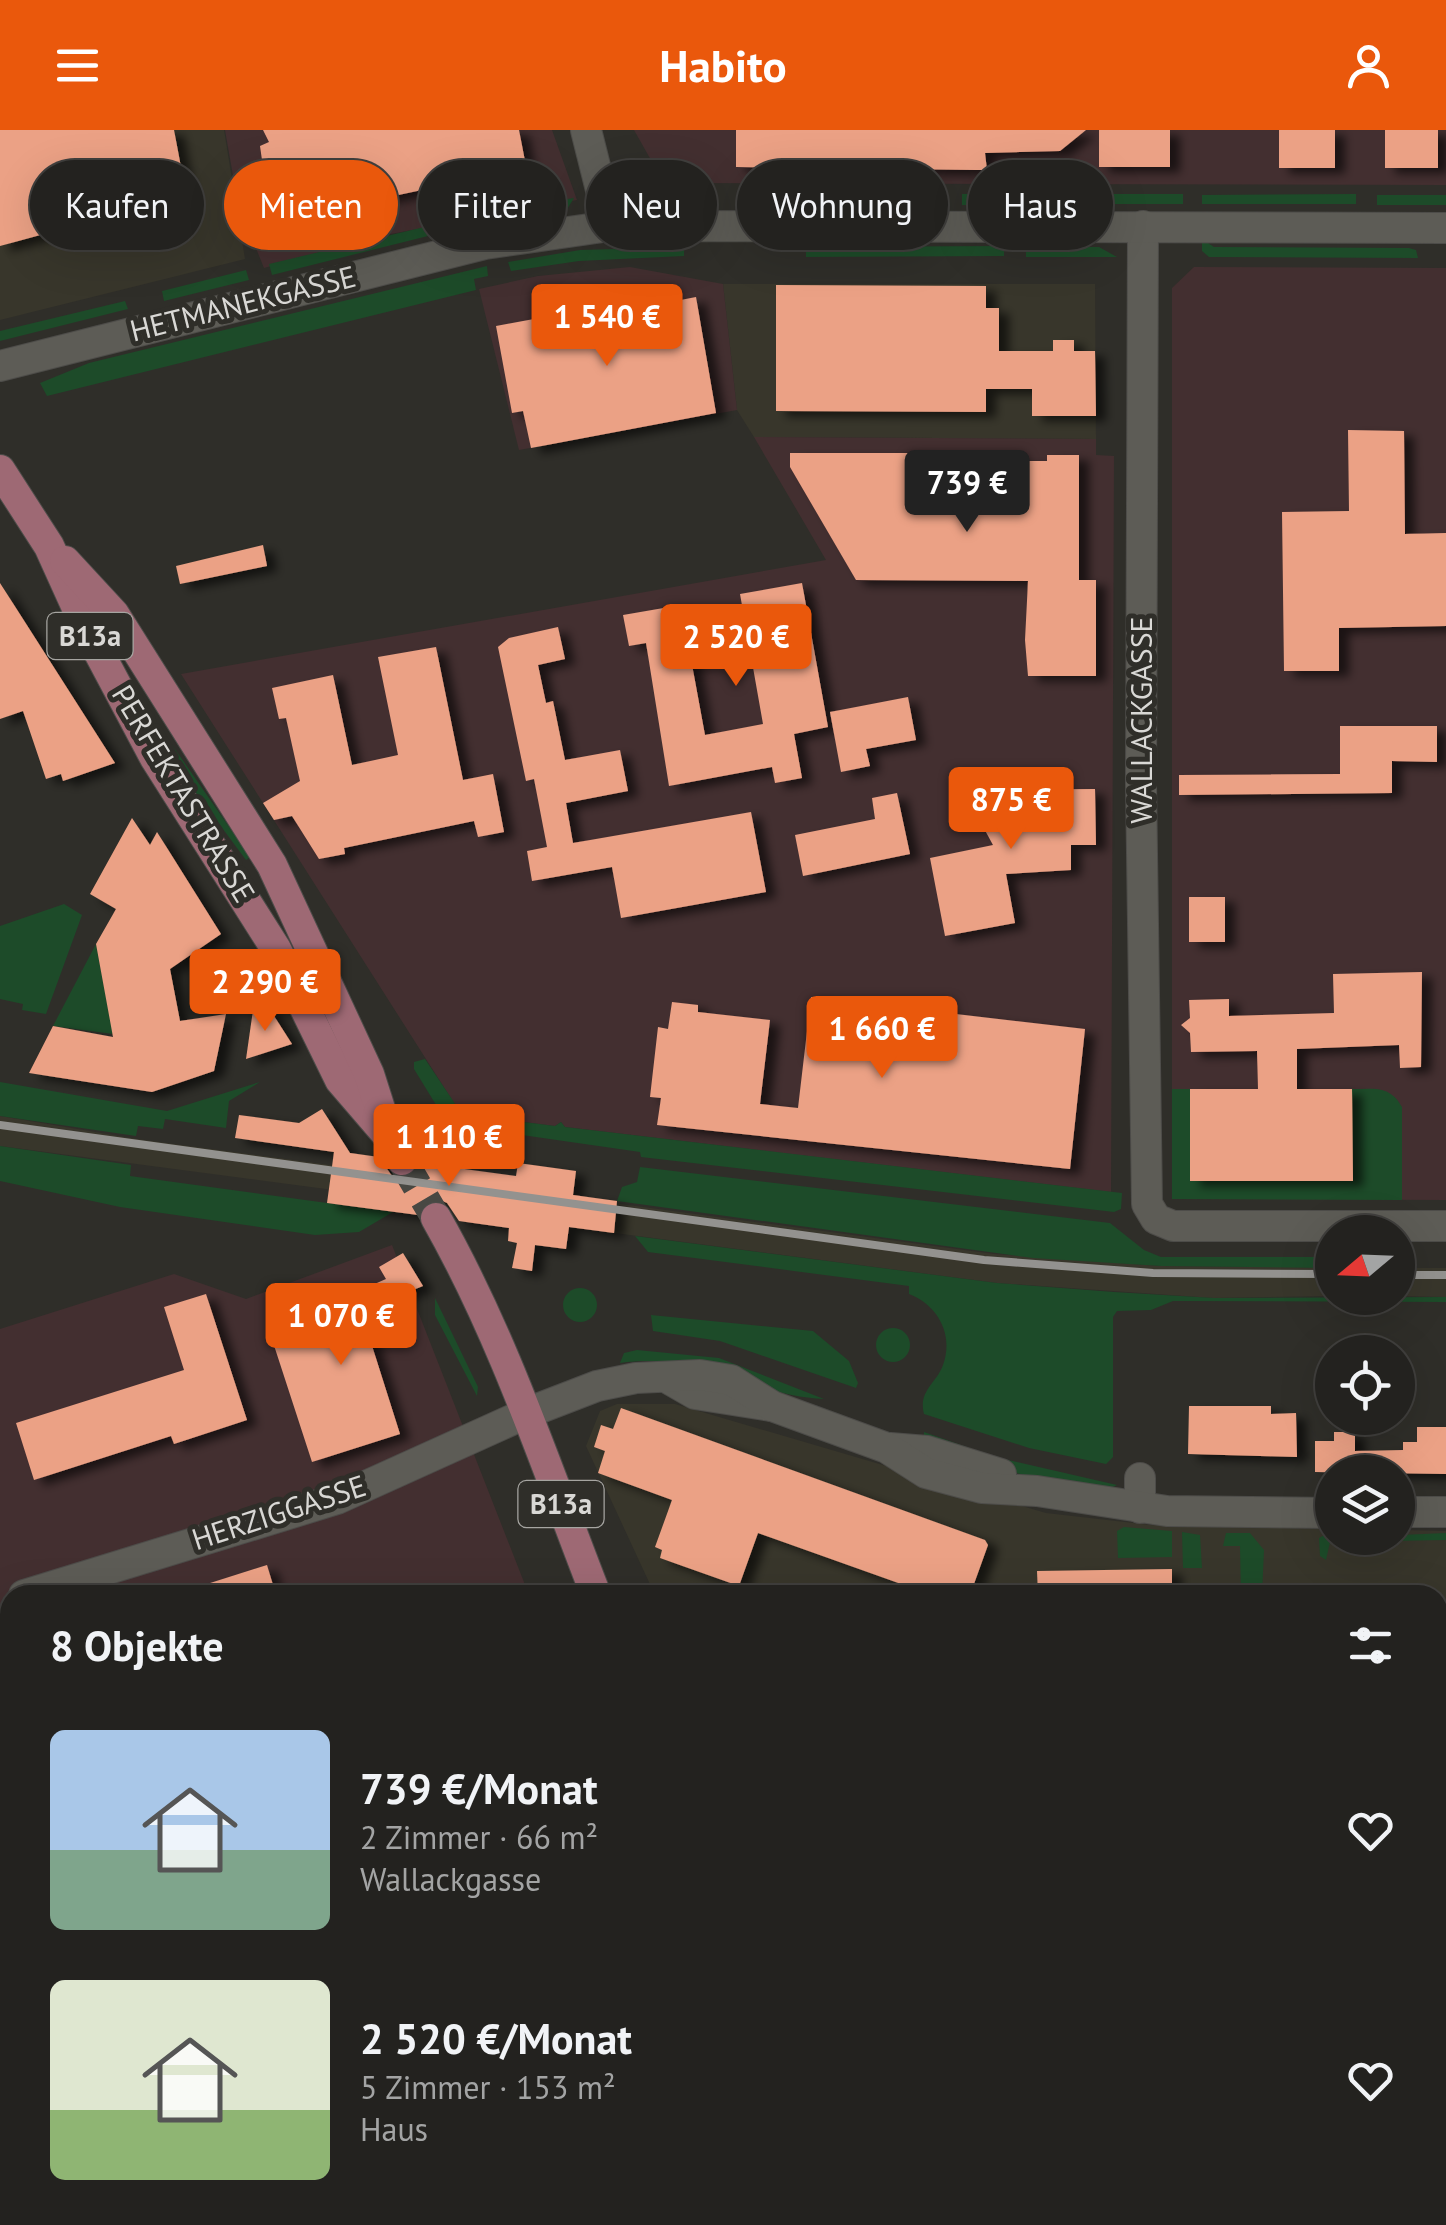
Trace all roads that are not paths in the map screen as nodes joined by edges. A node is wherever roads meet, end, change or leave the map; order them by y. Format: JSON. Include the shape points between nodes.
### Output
{"nodes":[{"id":1,"x":586,"y":130,"type":"edge"},
{"id":2,"x":594,"y":160,"type":"edge"},
{"id":3,"x":717,"y":226,"type":"edge"},
{"id":4,"x":1144,"y":226,"type":"junction"},
{"id":5,"x":1446,"y":228,"type":"edge"},
{"id":6,"x":586,"y":229,"type":"edge"},
{"id":7,"x":0,"y":366,"type":"edge"},
{"id":8,"x":0,"y":470,"type":"edge"},
{"id":9,"x":49,"y":546,"type":"junction"},
{"id":10,"x":436,"y":1218,"type":"tunnel mouth"},
{"id":11,"x":1446,"y":1226,"type":"edge"},
{"id":12,"x":527,"y":1413,"type":"junction"},
{"id":13,"x":1140,"y":1478,"type":"dead end"},
{"id":14,"x":1140,"y":1508,"type":"junction"},
{"id":15,"x":1415,"y":1512,"type":"edge"},
{"id":16,"x":1446,"y":1512,"type":"edge"},
{"id":17,"x":1315,"y":1513,"type":"edge"},
{"id":18,"x":57,"y":1585,"type":"edge"},
{"id":19,"x":592,"y":1585,"type":"edge"}],
"edges":[{"from":1,"to":2,"type":"street"},
{"from":3,"to":4,"type":"street","name":"HETMANEKGASSE"},
{"from":4,"to":5,"type":"street","name":"HETMANEKGASSE"},
{"from":4,"to":11,"type":"street","name":"WALLACKGASSE","via":[[1143,1078],[1144,1189],[1151,1213],[1173,1226]]},
{"from":6,"to":7,"type":"street","name":"HETMANEKGASSE","via":[[485,244]]},
{"from":8,"to":9,"type":"main road","name":"PERFEKTASTRASSE","number":"B13a"},
{"from":9,"to":9,"type":"main road","name":"PERFEKTASTRASSE","number":"B13a","via":[[114,614],[265,854],[369,1074],[395,1149],[330,1062],[276,948],[156,758]]},
{"from":10,"to":12,"type":"main road","number":"B13a","via":[[498,1339]]},
{"from":12,"to":14,"type":"street","name":"HERZIGGASSE","via":[[610,1382],[707,1375],[888,1448],[938,1454],[1036,1491]]},
{"from":12,"to":18,"type":"street","name":"HERZIGGASSE","via":[[337,1500]]},
{"from":12,"to":19,"type":"main road","number":"B13a"},
{"from":13,"to":14,"type":"street"},
{"from":14,"to":17,"type":"street","name":"HERZIGGASSE"},
{"from":15,"to":16,"type":"street"}]}
